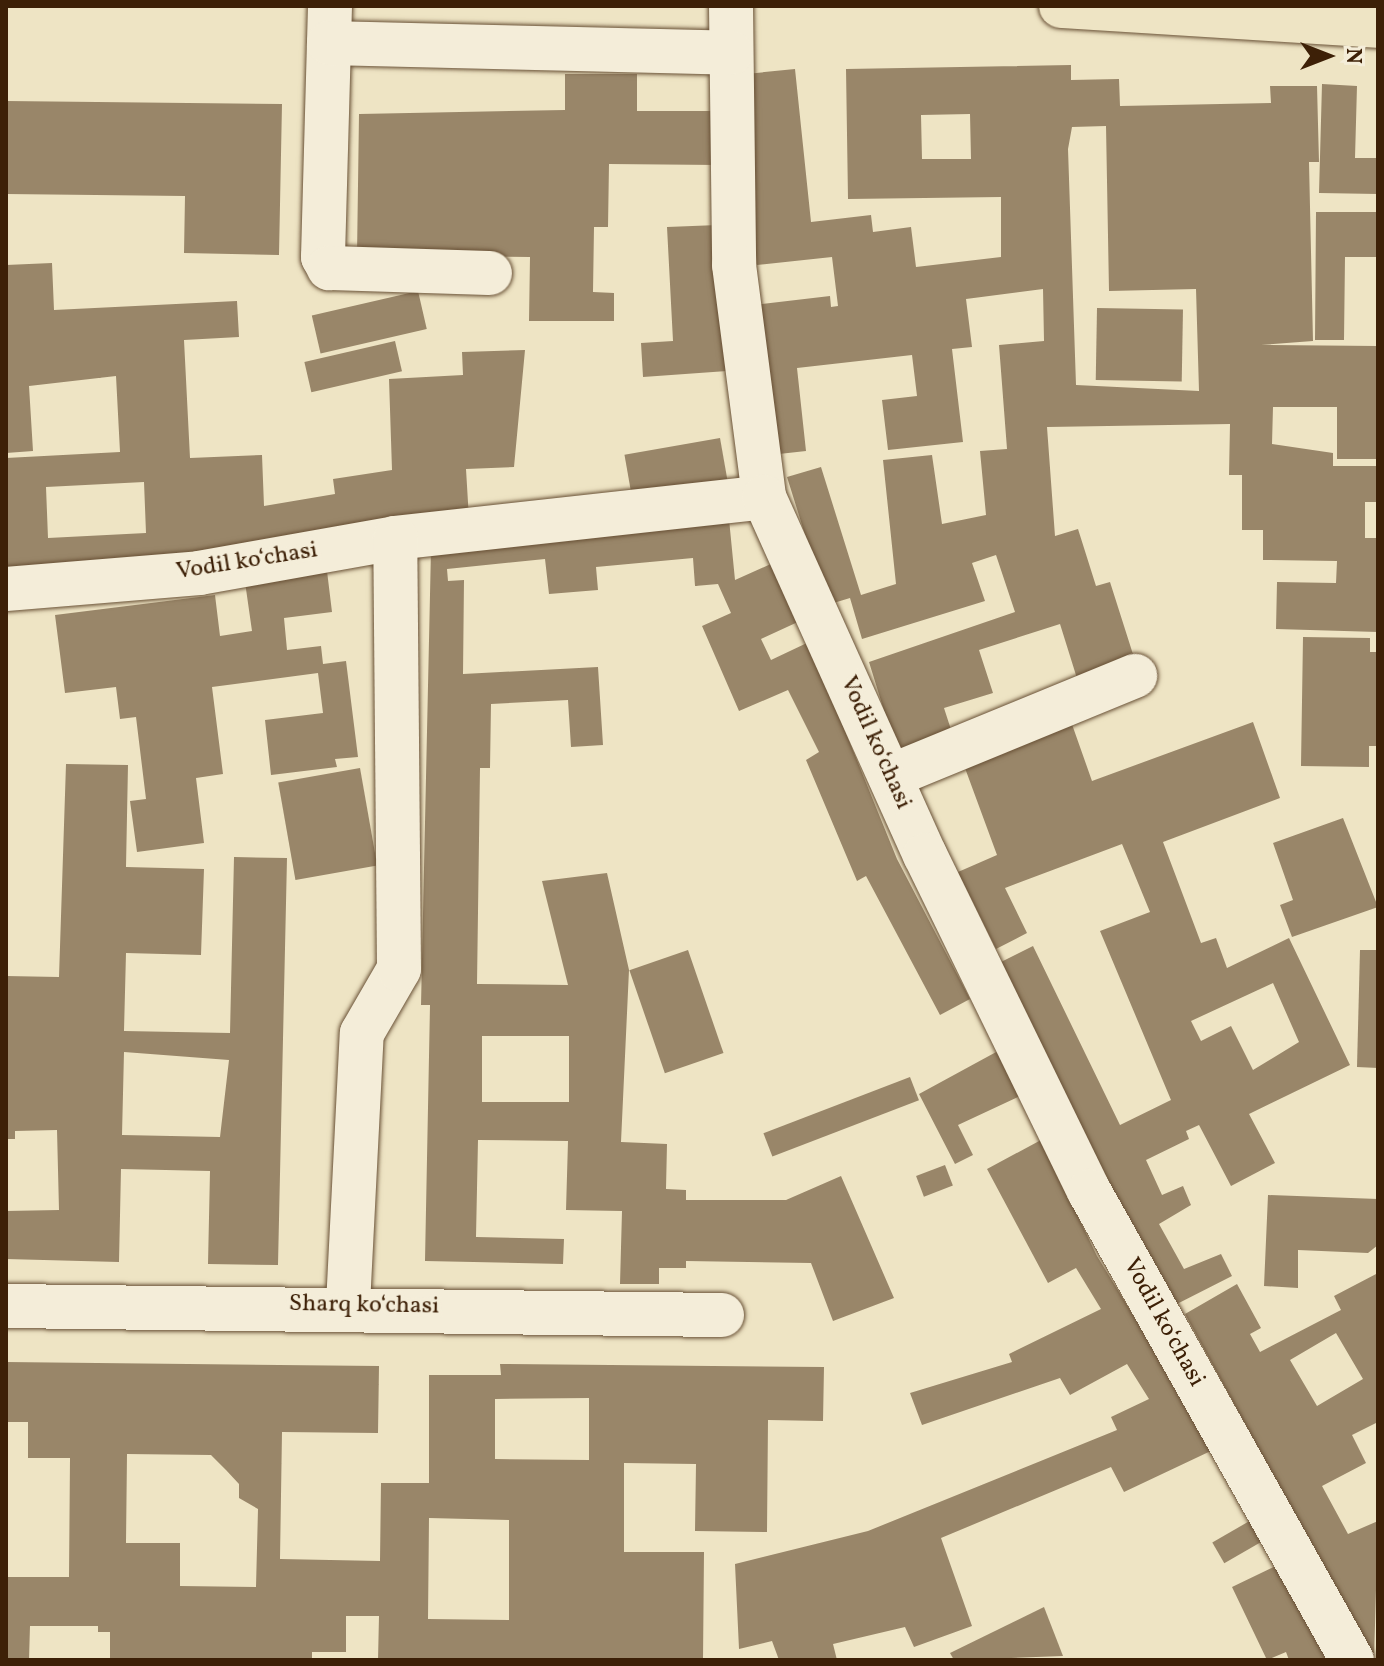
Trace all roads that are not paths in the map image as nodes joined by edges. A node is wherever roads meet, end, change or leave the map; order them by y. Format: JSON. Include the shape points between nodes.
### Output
{"nodes":[{"id":1,"x":731,"y":6,"type":"edge"},
{"id":2,"x":1061,"y":6,"type":"edge"},
{"id":3,"x":329,"y":24,"type":"edge"},
{"id":4,"x":1378,"y":26,"type":"edge"},
{"id":5,"x":731,"y":53,"type":"junction"},
{"id":6,"x":490,"y":273,"type":"dead end"},
{"id":7,"x":764,"y":497,"type":"junction"},
{"id":8,"x":395,"y":538,"type":"junction"},
{"id":9,"x":6,"y":589,"type":"edge"},
{"id":10,"x":1135,"y":676,"type":"dead end"},
{"id":11,"x":891,"y":776,"type":"junction"},
{"id":12,"x":348,"y":1305,"type":"junction"},
{"id":13,"x":6,"y":1306,"type":"edge"},
{"id":14,"x":722,"y":1315,"type":"dead end"},
{"id":15,"x":1352,"y":1660,"type":"edge"}],
"edges":[{"from":1,"to":5,"type":"street"},
{"from":2,"to":4,"type":"main road"},
{"from":3,"to":5,"type":"street"},
{"from":3,"to":6,"type":"street","via":[[323,257],[329,268]]},
{"from":5,"to":7,"type":"street","via":[[734,265]]},
{"from":7,"to":8,"type":"street","name":"Vodil koʻchasi"},
{"from":7,"to":11,"type":"street","name":"Vodil koʻchasi"},
{"from":8,"to":9,"type":"street","name":"Vodil koʻchasi","via":[[199,573]]},
{"from":8,"to":12,"type":"street","via":[[399,969],[362,1033]]},
{"from":10,"to":11,"type":"street"},
{"from":11,"to":15,"type":"street","name":"Vodil koʻchasi","via":[[1089,1191]]},
{"from":12,"to":13,"type":"street","name":"Sharq koʻchasi"},
{"from":12,"to":14,"type":"street","name":"Sharq koʻchasi"}]}
